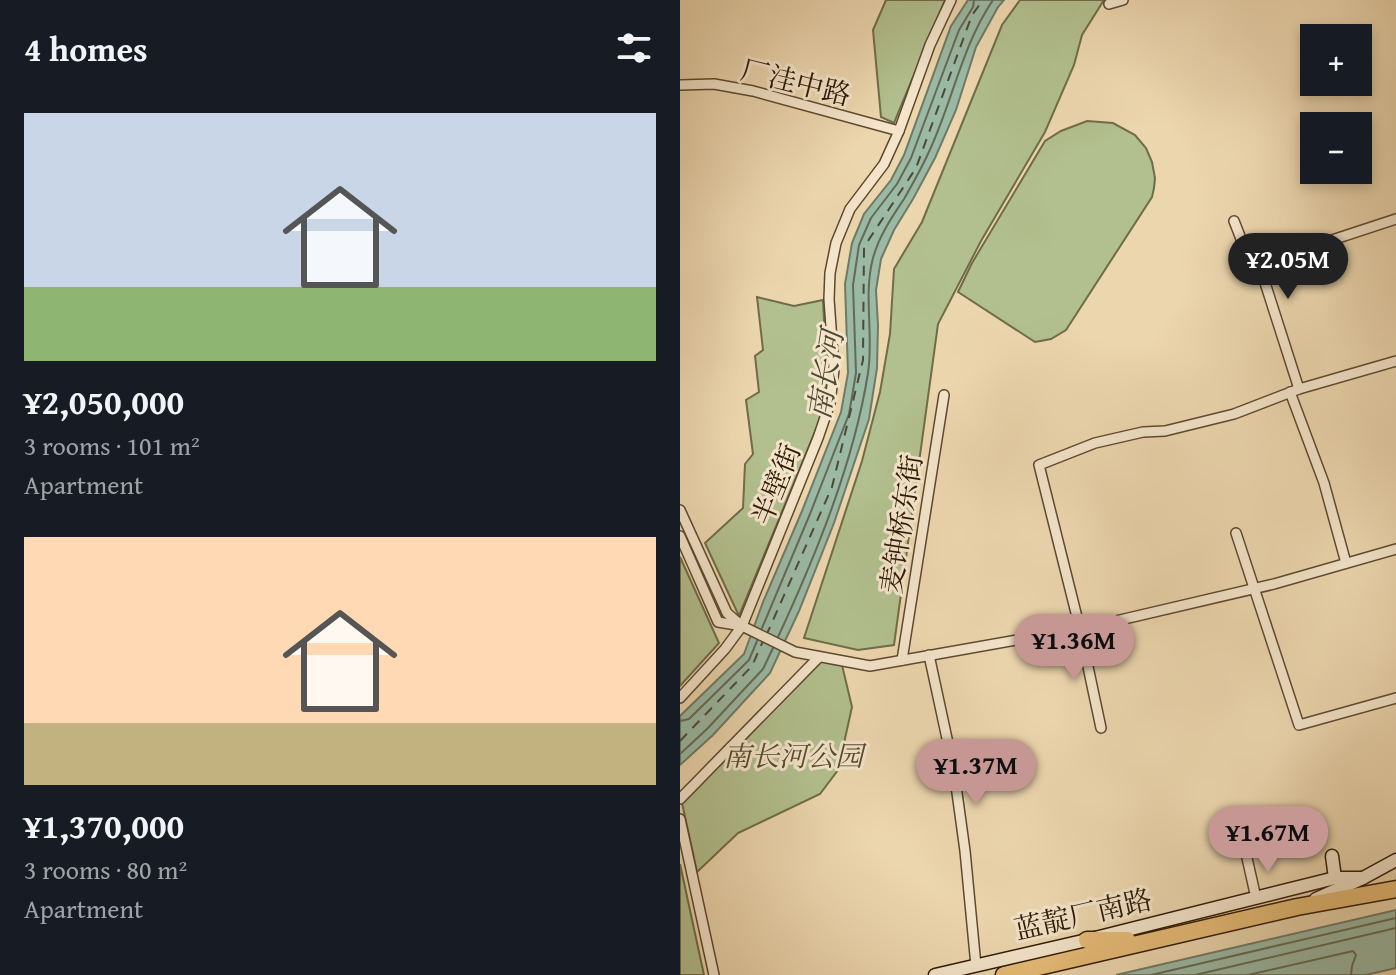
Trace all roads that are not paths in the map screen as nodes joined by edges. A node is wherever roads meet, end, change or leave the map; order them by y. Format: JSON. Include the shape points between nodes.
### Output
{"nodes":[{"id":1,"x":951,"y":0,"type":"edge"},
{"id":2,"x":1123,"y":0,"type":"edge"},
{"id":3,"x":1109,"y":4,"type":"dead end"},
{"id":4,"x":680,"y":85,"type":"edge"},
{"id":5,"x":899,"y":131,"type":"junction"},
{"id":6,"x":1396,"y":219,"type":"edge"},
{"id":7,"x":1234,"y":221,"type":"dead end"},
{"id":8,"x":1259,"y":264,"type":"junction"},
{"id":9,"x":1396,"y":361,"type":"edge"},
{"id":10,"x":1295,"y":391,"type":"junction"},
{"id":11,"x":944,"y":395,"type":"dead end"},
{"id":12,"x":680,"y":510,"type":"edge"},
{"id":13,"x":1236,"y":533,"type":"dead end"},
{"id":14,"x":680,"y":536,"type":"edge"},
{"id":15,"x":1396,"y":549,"type":"edge"},
{"id":16,"x":1346,"y":563,"type":"junction"},
{"id":17,"x":1254,"y":588,"type":"junction"},
{"id":18,"x":746,"y":628,"type":"junction"},
{"id":19,"x":1080,"y":629,"type":"junction"},
{"id":20,"x":929,"y":655,"type":"junction"},
{"id":21,"x":819,"y":657,"type":"junction"},
{"id":22,"x":902,"y":660,"type":"junction"},
{"id":23,"x":680,"y":698,"type":"edge"},
{"id":24,"x":1396,"y":698,"type":"edge"},
{"id":25,"x":1101,"y":728,"type":"dead end"},
{"id":26,"x":680,"y":799,"type":"edge"},
{"id":27,"x":680,"y":819,"type":"edge"},
{"id":28,"x":1332,"y":856,"type":"dead end"},
{"id":29,"x":1247,"y":858,"type":"dead end"},
{"id":30,"x":1396,"y":860,"type":"edge"},
{"id":31,"x":1335,"y":878,"type":"junction"},
{"id":32,"x":1363,"y":878,"type":"junction"},
{"id":33,"x":1396,"y":889,"type":"edge"},
{"id":34,"x":1256,"y":898,"type":"junction"},
{"id":35,"x":1297,"y":907,"type":"junction"},
{"id":36,"x":1160,"y":939,"type":"junction"},
{"id":37,"x":1087,"y":940,"type":"junction"},
{"id":38,"x":976,"y":966,"type":"junction"},
{"id":39,"x":714,"y":975,"type":"edge"},
{"id":40,"x":935,"y":975,"type":"edge"},
{"id":41,"x":1004,"y":975,"type":"edge"}],
"edges":[{"from":1,"to":5,"type":"street","name":"半壁街"},
{"from":2,"to":3,"type":"street"},
{"from":4,"to":5,"type":"street","name":"厂洼中路","via":[[753,91]]},
{"from":5,"to":18,"type":"street","name":"半壁街","via":[[884,164],[850,209],[836,243],[829,299],[834,369],[830,403]]},
{"from":6,"to":8,"type":"street"},
{"from":7,"to":8,"type":"street","via":[[1245,249]]},
{"from":8,"to":10,"type":"street"},
{"from":9,"to":10,"type":"street"},
{"from":10,"to":16,"type":"street"},
{"from":10,"to":19,"type":"street","via":[[1234,414],[1095,443],[1039,465]]},
{"from":11,"to":22,"type":"street","name":"麦钟桥东街"},
{"from":12,"to":18,"type":"street","via":[[727,613]]},
{"from":13,"to":17,"type":"street"},
{"from":14,"to":18,"type":"street","via":[[718,622]]},
{"from":15,"to":16,"type":"street"},
{"from":16,"to":17,"type":"street"},
{"from":17,"to":19,"type":"street"},
{"from":17,"to":24,"type":"street","via":[[1299,725]]},
{"from":18,"to":21,"type":"street","via":[[795,652]]},
{"from":18,"to":23,"type":"street","name":"半壁街"},
{"from":19,"to":20,"type":"street"},
{"from":19,"to":25,"type":"street"},
{"from":20,"to":22,"type":"street"},
{"from":20,"to":38,"type":"street","via":[[954,771]]},
{"from":21,"to":22,"type":"street","via":[[870,666]]},
{"from":21,"to":26,"type":"street"},
{"from":27,"to":39,"type":"street"},
{"from":28,"to":31,"type":"street"},
{"from":29,"to":34,"type":"street"},
{"from":30,"to":32,"type":"street"},
{"from":31,"to":32,"type":"street","name":"蓝靛厂南路"},
{"from":31,"to":34,"type":"street","name":"蓝靛厂南路"},
{"from":32,"to":35,"type":"street"},
{"from":33,"to":35,"type":"highway","name":"蓝靛厂南路"},
{"from":34,"to":37,"type":"street","name":"蓝靛厂南路"},
{"from":35,"to":36,"type":"highway","name":"蓝靛厂南路"},
{"from":36,"to":37,"type":"highway"},
{"from":36,"to":41,"type":"highway","name":"蓝靛厂南路"},
{"from":37,"to":38,"type":"street","name":"蓝靛厂南路"},
{"from":38,"to":40,"type":"street","name":"蓝靛厂南路"}]}
